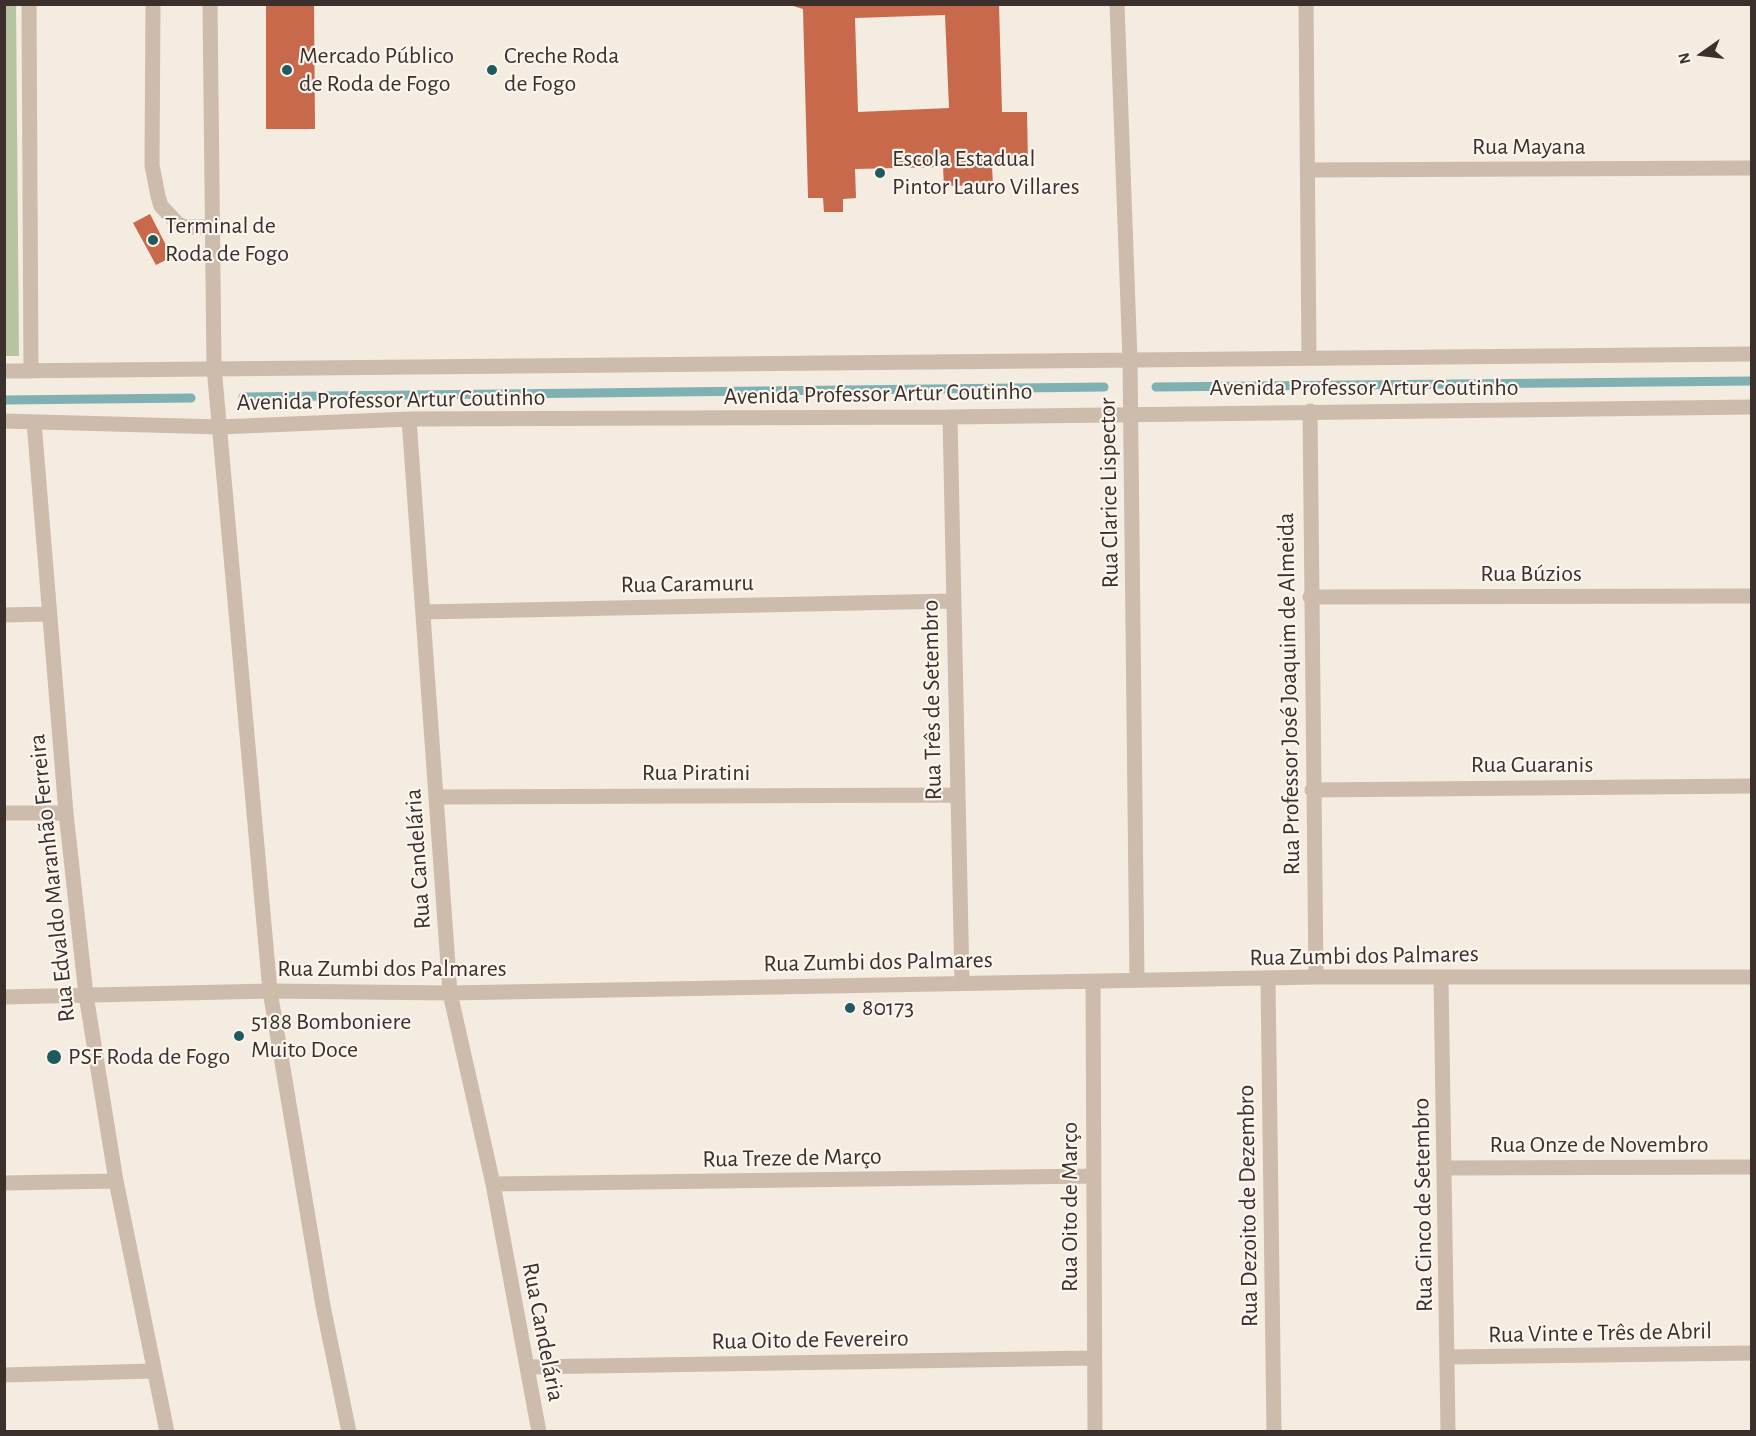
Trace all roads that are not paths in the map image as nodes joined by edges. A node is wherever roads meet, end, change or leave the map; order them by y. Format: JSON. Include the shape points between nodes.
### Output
{"nodes":[{"id":1,"x":29,"y":4,"type":"edge"},
{"id":2,"x":153,"y":4,"type":"edge"},
{"id":3,"x":210,"y":4,"type":"edge"},
{"id":4,"x":1117,"y":4,"type":"edge"},
{"id":5,"x":1306,"y":4,"type":"edge"},
{"id":6,"x":1752,"y":168,"type":"edge"},
{"id":7,"x":1308,"y":170,"type":"junction"},
{"id":8,"x":211,"y":227,"type":"junction"},
{"id":9,"x":1752,"y":354,"type":"edge"},
{"id":10,"x":1309,"y":357,"type":"junction"},
{"id":11,"x":1130,"y":360,"type":"junction"},
{"id":12,"x":214,"y":368,"type":"junction"},
{"id":13,"x":4,"y":371,"type":"edge"},
{"id":14,"x":31,"y":371,"type":"junction"},
{"id":15,"x":1752,"y":407,"type":"edge"},
{"id":16,"x":1310,"y":411,"type":"junction"},
{"id":17,"x":1130,"y":413,"type":"junction"},
{"id":18,"x":950,"y":417,"type":"junction"},
{"id":19,"x":409,"y":419,"type":"junction"},
{"id":20,"x":4,"y":421,"type":"edge"},
{"id":21,"x":34,"y":422,"type":"junction"},
{"id":22,"x":220,"y":427,"type":"junction"},
{"id":23,"x":1752,"y":596,"type":"edge"},
{"id":24,"x":1310,"y":597,"type":"junction"},
{"id":25,"x":952,"y":601,"type":"junction"},
{"id":26,"x":423,"y":612,"type":"junction"},
{"id":27,"x":49,"y":614,"type":"junction"},
{"id":28,"x":4,"y":615,"type":"edge"},
{"id":29,"x":1752,"y":786,"type":"edge"},
{"id":30,"x":1312,"y":790,"type":"junction"},
{"id":31,"x":957,"y":795,"type":"junction"},
{"id":32,"x":436,"y":797,"type":"junction"},
{"id":33,"x":4,"y":813,"type":"edge"},
{"id":34,"x":66,"y":813,"type":"junction"},
{"id":35,"x":1316,"y":977,"type":"junction"},
{"id":36,"x":1441,"y":977,"type":"junction"},
{"id":37,"x":1752,"y":977,"type":"edge"},
{"id":38,"x":1137,"y":980,"type":"junction"},
{"id":39,"x":1268,"y":980,"type":"junction"},
{"id":40,"x":962,"y":982,"type":"junction"},
{"id":41,"x":1093,"y":982,"type":"junction"},
{"id":42,"x":270,"y":991,"type":"junction"},
{"id":43,"x":450,"y":993,"type":"junction"},
{"id":44,"x":86,"y":995,"type":"junction"},
{"id":45,"x":4,"y":997,"type":"edge"},
{"id":46,"x":1752,"y":1167,"type":"edge"},
{"id":47,"x":1446,"y":1168,"type":"junction"},
{"id":48,"x":1092,"y":1176,"type":"junction"},
{"id":49,"x":116,"y":1181,"type":"junction"},
{"id":50,"x":4,"y":1183,"type":"edge"},
{"id":51,"x":493,"y":1184,"type":"junction"},
{"id":52,"x":1752,"y":1353,"type":"edge"},
{"id":53,"x":1448,"y":1357,"type":"junction"},
{"id":54,"x":1094,"y":1358,"type":"junction"},
{"id":55,"x":528,"y":1367,"type":"junction"},
{"id":56,"x":154,"y":1371,"type":"junction"},
{"id":57,"x":4,"y":1375,"type":"edge"},
{"id":58,"x":166,"y":1431,"type":"edge"},
{"id":59,"x":350,"y":1431,"type":"edge"},
{"id":60,"x":539,"y":1431,"type":"edge"},
{"id":61,"x":1095,"y":1431,"type":"edge"},
{"id":62,"x":1274,"y":1431,"type":"edge"},
{"id":63,"x":1448,"y":1431,"type":"edge"}],
"edges":[{"from":1,"to":14,"type":"street"},
{"from":2,"to":8,"type":"street","via":[[152,165],[158,196],[161,206],[178,224]]},
{"from":3,"to":8,"type":"street"},
{"from":4,"to":11,"type":"street","name":"Rua Clarice Lispector"},
{"from":5,"to":7,"type":"street"},
{"from":6,"to":7,"type":"street","name":"Rua Mayana"},
{"from":7,"to":10,"type":"street"},
{"from":8,"to":12,"type":"street"},
{"from":9,"to":10,"type":"street","name":"Avenida Professor Artur Coutinho"},
{"from":10,"to":11,"type":"street","name":"Avenida Professor Artur Coutinho"},
{"from":11,"to":12,"type":"street","name":"Avenida Professor Artur Coutinho"},
{"from":11,"to":17,"type":"street","name":"Rua Clarice Lispector"},
{"from":12,"to":14,"type":"street","name":"Avenida Professor Artur Coutinho"},
{"from":12,"to":22,"type":"street"},
{"from":13,"to":14,"type":"street","name":"Avenida Professor Artur Coutinho"},
{"from":15,"to":16,"type":"street","name":"Avenida Professor Artur Coutinho"},
{"from":16,"to":17,"type":"street","name":"Avenida Professor Artur Coutinho"},
{"from":16,"to":24,"type":"street","name":"Rua Professor José Joaquim de Almeida"},
{"from":17,"to":18,"type":"street","name":"Avenida Professor Artur Coutinho"},
{"from":17,"to":38,"type":"street","name":"Rua Clarice Lispector"},
{"from":18,"to":19,"type":"street","name":"Avenida Professor Artur Coutinho"},
{"from":18,"to":25,"type":"street","name":"Rua Três de Setembro"},
{"from":19,"to":22,"type":"street","name":"Avenida Professor Artur Coutinho"},
{"from":19,"to":26,"type":"street","name":"Rua Candelária"},
{"from":20,"to":21,"type":"street","name":"Avenida Professor Artur Coutinho"},
{"from":21,"to":22,"type":"street","name":"Avenida Professor Artur Coutinho"},
{"from":21,"to":27,"type":"street","name":"Rua Edvaldo Maranhão Ferreira"},
{"from":22,"to":42,"type":"street"},
{"from":23,"to":24,"type":"street","name":"Rua Búzios"},
{"from":24,"to":30,"type":"street","name":"Rua Professor José Joaquim de Almeida"},
{"from":25,"to":26,"type":"street","name":"Rua Caramuru"},
{"from":25,"to":31,"type":"street","name":"Rua Três de Setembro"},
{"from":26,"to":32,"type":"street","name":"Rua Candelária"},
{"from":27,"to":28,"type":"street"},
{"from":27,"to":34,"type":"street","name":"Rua Edvaldo Maranhão Ferreira"},
{"from":29,"to":30,"type":"street","name":"Rua Guaranis"},
{"from":30,"to":35,"type":"street","name":"Rua Professor José Joaquim de Almeida"},
{"from":31,"to":32,"type":"street","name":"Rua Piratini"},
{"from":31,"to":40,"type":"street","name":"Rua Três de Setembro"},
{"from":32,"to":43,"type":"street","name":"Rua Candelária"},
{"from":33,"to":34,"type":"street"},
{"from":34,"to":44,"type":"street","name":"Rua Edvaldo Maranhão Ferreira"},
{"from":35,"to":36,"type":"street","name":"Rua Zumbi dos Palmares"},
{"from":35,"to":39,"type":"street","name":"Rua Zumbi dos Palmares"},
{"from":36,"to":37,"type":"street","name":"Rua Zumbi dos Palmares"},
{"from":36,"to":47,"type":"street","name":"Rua Cinco de Setembro"},
{"from":38,"to":39,"type":"street","name":"Rua Zumbi dos Palmares"},
{"from":38,"to":41,"type":"street","name":"Rua Zumbi dos Palmares"},
{"from":39,"to":62,"type":"street","name":"Rua Dezoito de Dezembro"},
{"from":40,"to":41,"type":"street","name":"Rua Zumbi dos Palmares"},
{"from":40,"to":43,"type":"street","name":"Rua Zumbi dos Palmares"},
{"from":41,"to":48,"type":"street","name":"Rua Oito de Março"},
{"from":42,"to":43,"type":"street","name":"Rua Zumbi dos Palmares"},
{"from":42,"to":44,"type":"street","name":"Rua Zumbi dos Palmares"},
{"from":42,"to":59,"type":"street","via":[[322,1306]]},
{"from":43,"to":51,"type":"street","name":"Rua Candelária"},
{"from":44,"to":45,"type":"street","name":"Rua Zumbi dos Palmares"},
{"from":44,"to":49,"type":"street","name":"Rua Edvaldo Maranhão Ferreira"},
{"from":46,"to":47,"type":"street","name":"Rua Onze de Novembro"},
{"from":47,"to":53,"type":"street","name":"Rua Cinco de Setembro"},
{"from":48,"to":51,"type":"street","name":"Rua Treze de Março"},
{"from":48,"to":54,"type":"street","name":"Rua Oito de Março"},
{"from":49,"to":50,"type":"street"},
{"from":49,"to":56,"type":"street","name":"Rua Edvaldo Maranhão Ferreira"},
{"from":51,"to":55,"type":"street","name":"Rua Candelária"},
{"from":52,"to":53,"type":"street","name":"Rua Vinte e Três de Abril"},
{"from":53,"to":63,"type":"street","name":"Rua Cinco de Setembro"},
{"from":54,"to":55,"type":"street","name":"Rua Oito de Fevereiro"},
{"from":54,"to":61,"type":"street","name":"Rua Oito de Março"},
{"from":55,"to":60,"type":"street","name":"Rua Candelária"},
{"from":56,"to":57,"type":"street"},
{"from":56,"to":58,"type":"street","name":"Rua Edvaldo Maranhão Ferreira"}]}
